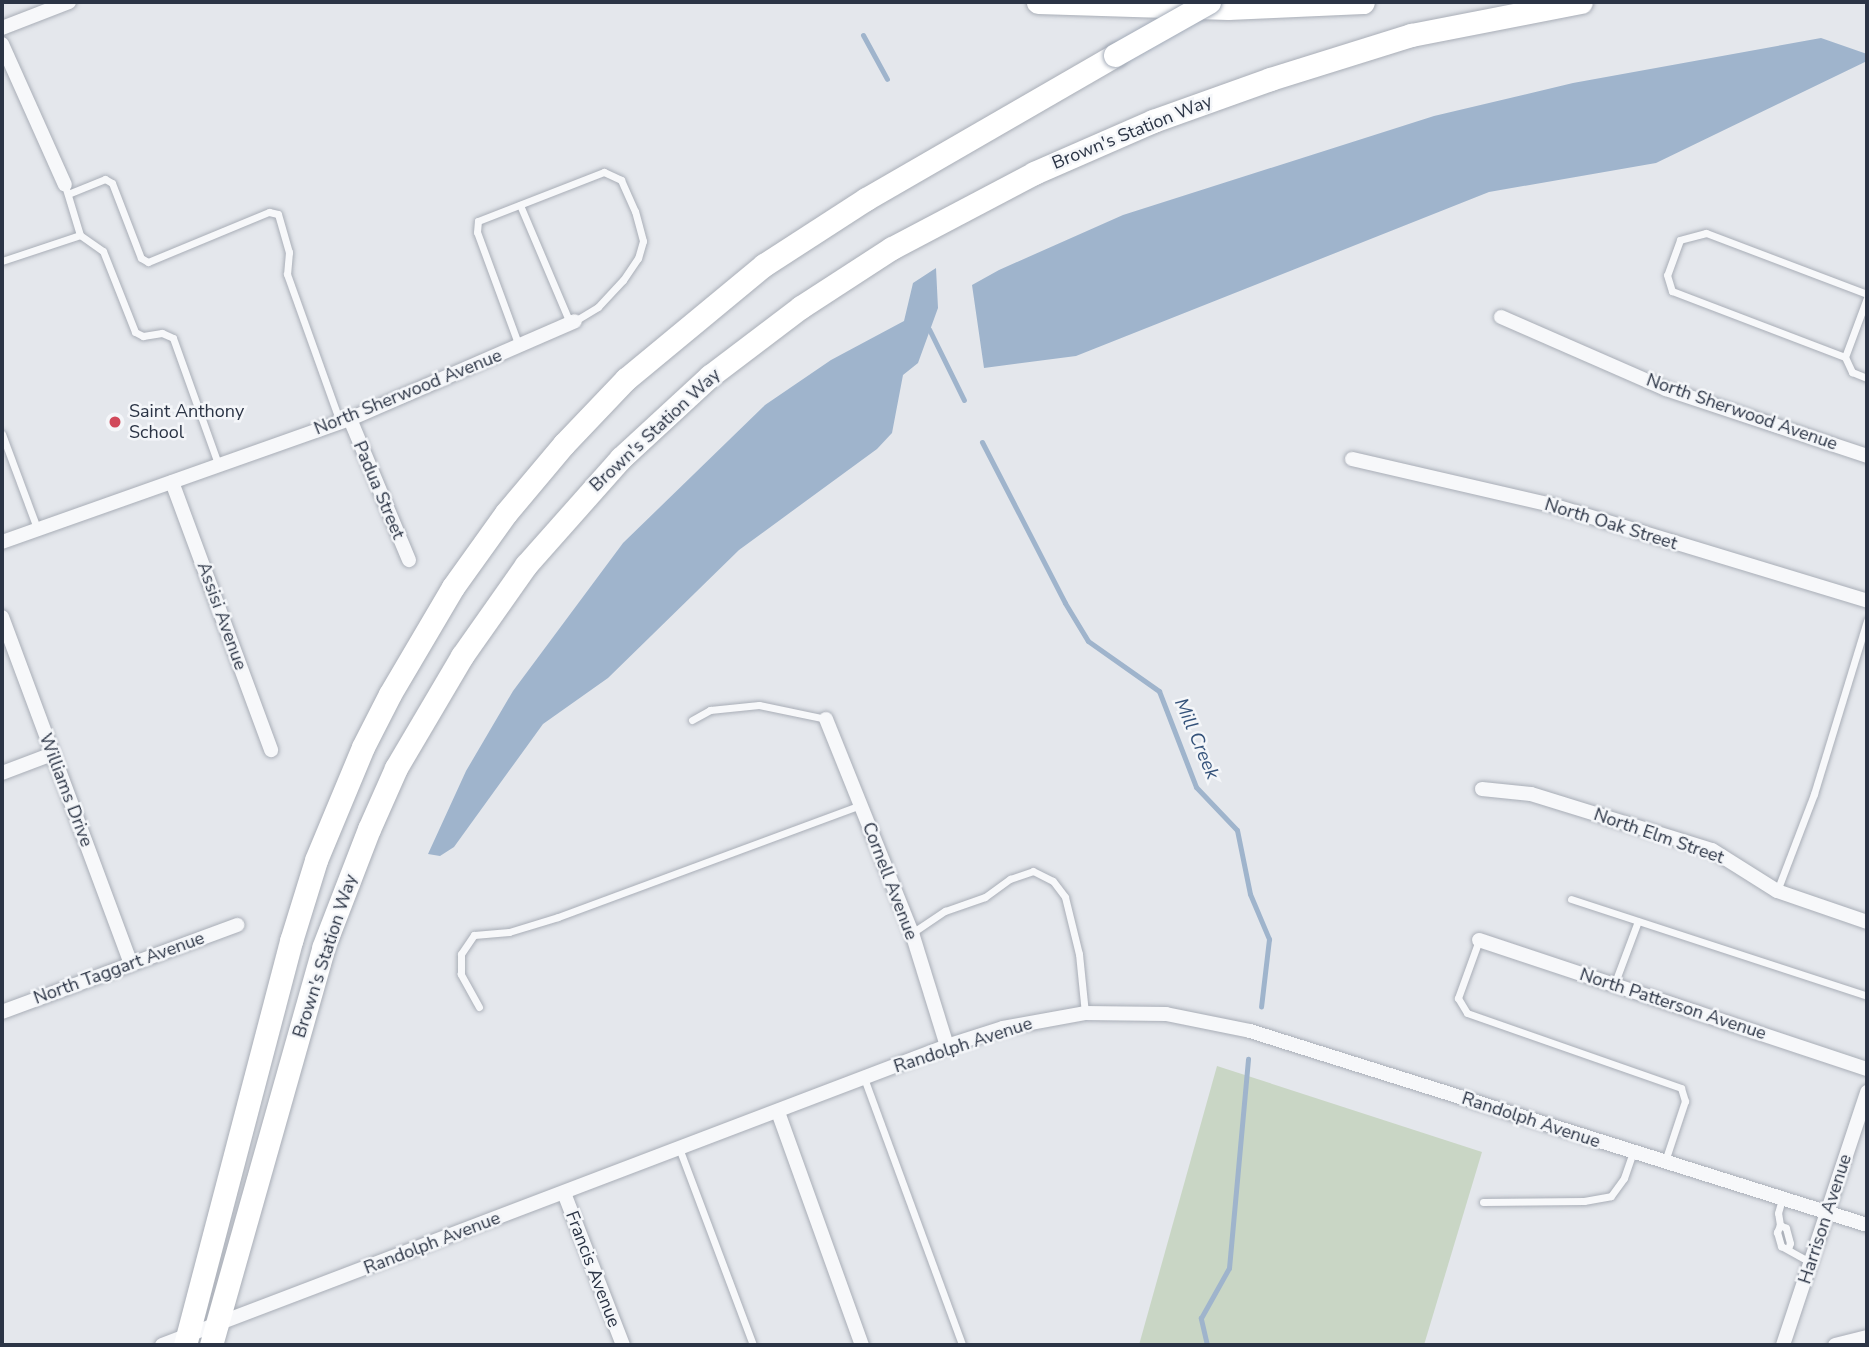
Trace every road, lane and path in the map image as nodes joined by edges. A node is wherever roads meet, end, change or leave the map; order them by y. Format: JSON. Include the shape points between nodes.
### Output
{"nodes":[{"id":1,"x":69,"y":2,"type":"edge"},
{"id":2,"x":1038,"y":2,"type":"edge"},
{"id":3,"x":1209,"y":2,"type":"edge"},
{"id":4,"x":1363,"y":2,"type":"edge"},
{"id":5,"x":1581,"y":2,"type":"edge"},
{"id":6,"x":2,"y":28,"type":"edge"},
{"id":7,"x":2,"y":44,"type":"edge"},
{"id":8,"x":66,"y":190,"type":"junction"},
{"id":9,"x":520,"y":205,"type":"junction"},
{"id":10,"x":80,"y":235,"type":"junction"},
{"id":11,"x":2,"y":261,"type":"edge"},
{"id":12,"x":1867,"y":296,"type":"edge"},
{"id":13,"x":1501,"y":317,"type":"dead end"},
{"id":14,"x":573,"y":322,"type":"junction"},
{"id":15,"x":519,"y":346,"type":"junction"},
{"id":16,"x":1845,"y":357,"type":"junction"},
{"id":17,"x":1867,"y":378,"type":"edge"},
{"id":18,"x":345,"y":421,"type":"junction"},
{"id":19,"x":2,"y":435,"type":"edge"},
{"id":20,"x":1867,"y":456,"type":"edge"},
{"id":21,"x":1352,"y":459,"type":"dead end"},
{"id":22,"x":218,"y":464,"type":"junction"},
{"id":23,"x":172,"y":482,"type":"junction"},
{"id":24,"x":37,"y":528,"type":"junction"},
{"id":25,"x":2,"y":542,"type":"edge"},
{"id":26,"x":409,"y":560,"type":"dead end"},
{"id":27,"x":1867,"y":601,"type":"edge"},
{"id":28,"x":2,"y":617,"type":"edge"},
{"id":29,"x":1867,"y":621,"type":"edge"},
{"id":30,"x":826,"y":719,"type":"joint"},
{"id":31,"x":692,"y":720,"type":"dead end"},
{"id":32,"x":271,"y":750,"type":"dead end"},
{"id":33,"x":52,"y":754,"type":"junction"},
{"id":34,"x":2,"y":773,"type":"edge"},
{"id":35,"x":1482,"y":789,"type":"dead end"},
{"id":36,"x":860,"y":804,"type":"junction"},
{"id":37,"x":1777,"y":891,"type":"junction"},
{"id":38,"x":1571,"y":899,"type":"dead end"},
{"id":39,"x":1638,"y":920,"type":"junction"},
{"id":40,"x":1867,"y":922,"type":"edge"},
{"id":41,"x":237,"y":925,"type":"dead end"},
{"id":42,"x":912,"y":933,"type":"junction"},
{"id":43,"x":1479,"y":940,"type":"joint"},
{"id":44,"x":131,"y":963,"type":"junction"},
{"id":45,"x":1614,"y":985,"type":"junction"},
{"id":46,"x":1867,"y":996,"type":"edge"},
{"id":47,"x":479,"y":1007,"type":"dead end"},
{"id":48,"x":2,"y":1013,"type":"edge"},
{"id":49,"x":1085,"y":1013,"type":"junction"},
{"id":50,"x":947,"y":1046,"type":"junction"},
{"id":51,"x":1867,"y":1069,"type":"edge"},
{"id":52,"x":864,"y":1078,"type":"junction"},
{"id":53,"x":1867,"y":1093,"type":"edge"},
{"id":54,"x":778,"y":1112,"type":"junction"},
{"id":55,"x":679,"y":1149,"type":"junction"},
{"id":56,"x":1633,"y":1152,"type":"junction"},
{"id":57,"x":1665,"y":1162,"type":"junction"},
{"id":58,"x":564,"y":1193,"type":"junction"},
{"id":59,"x":1782,"y":1199,"type":"junction"},
{"id":60,"x":1483,"y":1202,"type":"dead end"},
{"id":61,"x":1826,"y":1213,"type":"junction"},
{"id":62,"x":1867,"y":1225,"type":"edge"},
{"id":63,"x":1810,"y":1262,"type":"junction"},
{"id":64,"x":214,"y":1335,"type":"edge"},
{"id":65,"x":1867,"y":1337,"type":"edge"},
{"id":66,"x":186,"y":1341,"type":"edge"},
{"id":67,"x":162,"y":1345,"type":"edge"},
{"id":68,"x":623,"y":1345,"type":"edge"},
{"id":69,"x":753,"y":1345,"type":"edge"},
{"id":70,"x":862,"y":1345,"type":"edge"},
{"id":71,"x":962,"y":1345,"type":"edge"},
{"id":72,"x":1783,"y":1345,"type":"edge"},
{"id":73,"x":1835,"y":1345,"type":"edge"}],
"edges":[{"from":1,"to":6,"type":"street"},
{"from":2,"to":4,"type":"main road","via":[[1228,8]]},
{"from":3,"to":66,"type":"main road","name":"Brown's Station Way","bridge":true,"via":[[866,198],[764,265],[626,379],[506,513],[453,587],[390,694],[316,860]]},
{"from":5,"to":64,"type":"main road","name":"Brown's Station Way","via":[[1412,35],[1270,79],[1153,121],[1034,173],[892,248],[801,307],[710,376],[621,458],[510,587],[462,656],[396,768],[323,948]]},
{"from":7,"to":8,"type":"street"},
{"from":8,"to":10,"type":"lane"},
{"from":8,"to":18,"type":"lane","via":[[105,179],[112,183],[141,258],[148,262],[268,212],[278,214],[289,252],[286,274]]},
{"from":9,"to":14,"type":"lane"},
{"from":9,"to":14,"type":"lane","via":[[604,172],[621,180],[642,242],[638,258],[598,307]]},
{"from":9,"to":15,"type":"lane","via":[[478,221],[477,232]]},
{"from":10,"to":11,"type":"lane"},
{"from":10,"to":22,"type":"lane","via":[[103,251],[135,332],[173,338]]},
{"from":12,"to":16,"type":"lane"},
{"from":12,"to":16,"type":"lane","via":[[1706,233],[1680,240],[1667,275],[1672,291]]},
{"from":13,"to":20,"type":"street","name":"North Sherwood Avenue","via":[[1666,389]]},
{"from":14,"to":15,"type":"street","name":"North Sherwood Avenue"},
{"from":15,"to":18,"type":"street","name":"North Sherwood Avenue"},
{"from":16,"to":17,"type":"lane","via":[[1852,372]]},
{"from":18,"to":22,"type":"street","name":"North Sherwood Avenue"},
{"from":18,"to":26,"type":"street","name":"Padua Street"},
{"from":19,"to":24,"type":"lane"},
{"from":21,"to":27,"type":"street","name":"North Oak Street","via":[[1552,505]]},
{"from":22,"to":23,"type":"street","name":"North Sherwood Avenue"},
{"from":23,"to":24,"type":"street","name":"North Sherwood Avenue"},
{"from":23,"to":32,"type":"street","name":"Assisi Avenue"},
{"from":24,"to":25,"type":"street","name":"North Sherwood Avenue"},
{"from":28,"to":33,"type":"street","name":"Williams Drive"},
{"from":29,"to":37,"type":"lane","via":[[1814,794]]},
{"from":30,"to":31,"type":"lane","via":[[759,705],[710,710]]},
{"from":30,"to":36,"type":"street","name":"Cornell Avenue"},
{"from":33,"to":34,"type":"street"},
{"from":33,"to":44,"type":"street","name":"Williams Drive"},
{"from":35,"to":37,"type":"street","name":"North Elm Street","via":[[1531,794],[1712,850]]},
{"from":36,"to":42,"type":"street","name":"Cornell Avenue"},
{"from":36,"to":47,"type":"lane","via":[[558,917],[509,932],[474,935],[461,954],[461,974]]},
{"from":37,"to":40,"type":"street","name":"North Elm Street"},
{"from":38,"to":39,"type":"lane"},
{"from":39,"to":45,"type":"lane"},
{"from":39,"to":46,"type":"lane"},
{"from":41,"to":44,"type":"street","name":"North Taggart Avenue"},
{"from":42,"to":49,"type":"lane","via":[[944,911],[985,897],[1033,870],[1053,881],[1065,897],[1080,954]]},
{"from":42,"to":50,"type":"street","name":"Cornell Avenue"},
{"from":43,"to":45,"type":"street","name":"North Patterson Avenue"},
{"from":43,"to":57,"type":"lane","via":[[1458,999],[1467,1013],[1681,1088],[1685,1101]]},
{"from":44,"to":48,"type":"street","name":"North Taggart Avenue"},
{"from":45,"to":51,"type":"street","name":"North Patterson Avenue"},
{"from":49,"to":50,"type":"street","name":"Randolph Avenue","via":[[1003,1028]]},
{"from":49,"to":56,"type":"street","name":"Randolph Avenue","via":[[1167,1014],[1230,1026]]},
{"from":50,"to":52,"type":"street","name":"Randolph Avenue"},
{"from":52,"to":54,"type":"street","name":"Randolph Avenue"},
{"from":52,"to":71,"type":"lane"},
{"from":53,"to":61,"type":"street","name":"Harrison Avenue"},
{"from":54,"to":55,"type":"street","name":"Randolph Avenue"},
{"from":54,"to":70,"type":"street"},
{"from":55,"to":58,"type":"street","name":"Randolph Avenue"},
{"from":55,"to":69,"type":"lane"},
{"from":56,"to":57,"type":"street","name":"Randolph Avenue"},
{"from":56,"to":60,"type":"lane","via":[[1624,1178],[1611,1196]]},
{"from":57,"to":59,"type":"street","name":"Randolph Avenue"},
{"from":58,"to":64,"type":"street","name":"Randolph Avenue"},
{"from":58,"to":68,"type":"street","name":"Francis Avenue"},
{"from":59,"to":61,"type":"street","name":"Randolph Avenue"},
{"from":59,"to":63,"type":"lane","via":[[1777,1213],[1781,1246]]},
{"from":61,"to":62,"type":"street","name":"Randolph Avenue"},
{"from":61,"to":63,"type":"street","name":"Harrison Avenue"},
{"from":63,"to":72,"type":"street","name":"Harrison Avenue"},
{"from":64,"to":66,"type":"street","name":"Randolph Avenue"},
{"from":65,"to":73,"type":"street"},
{"from":66,"to":67,"type":"street","name":"Randolph Avenue"}]}
